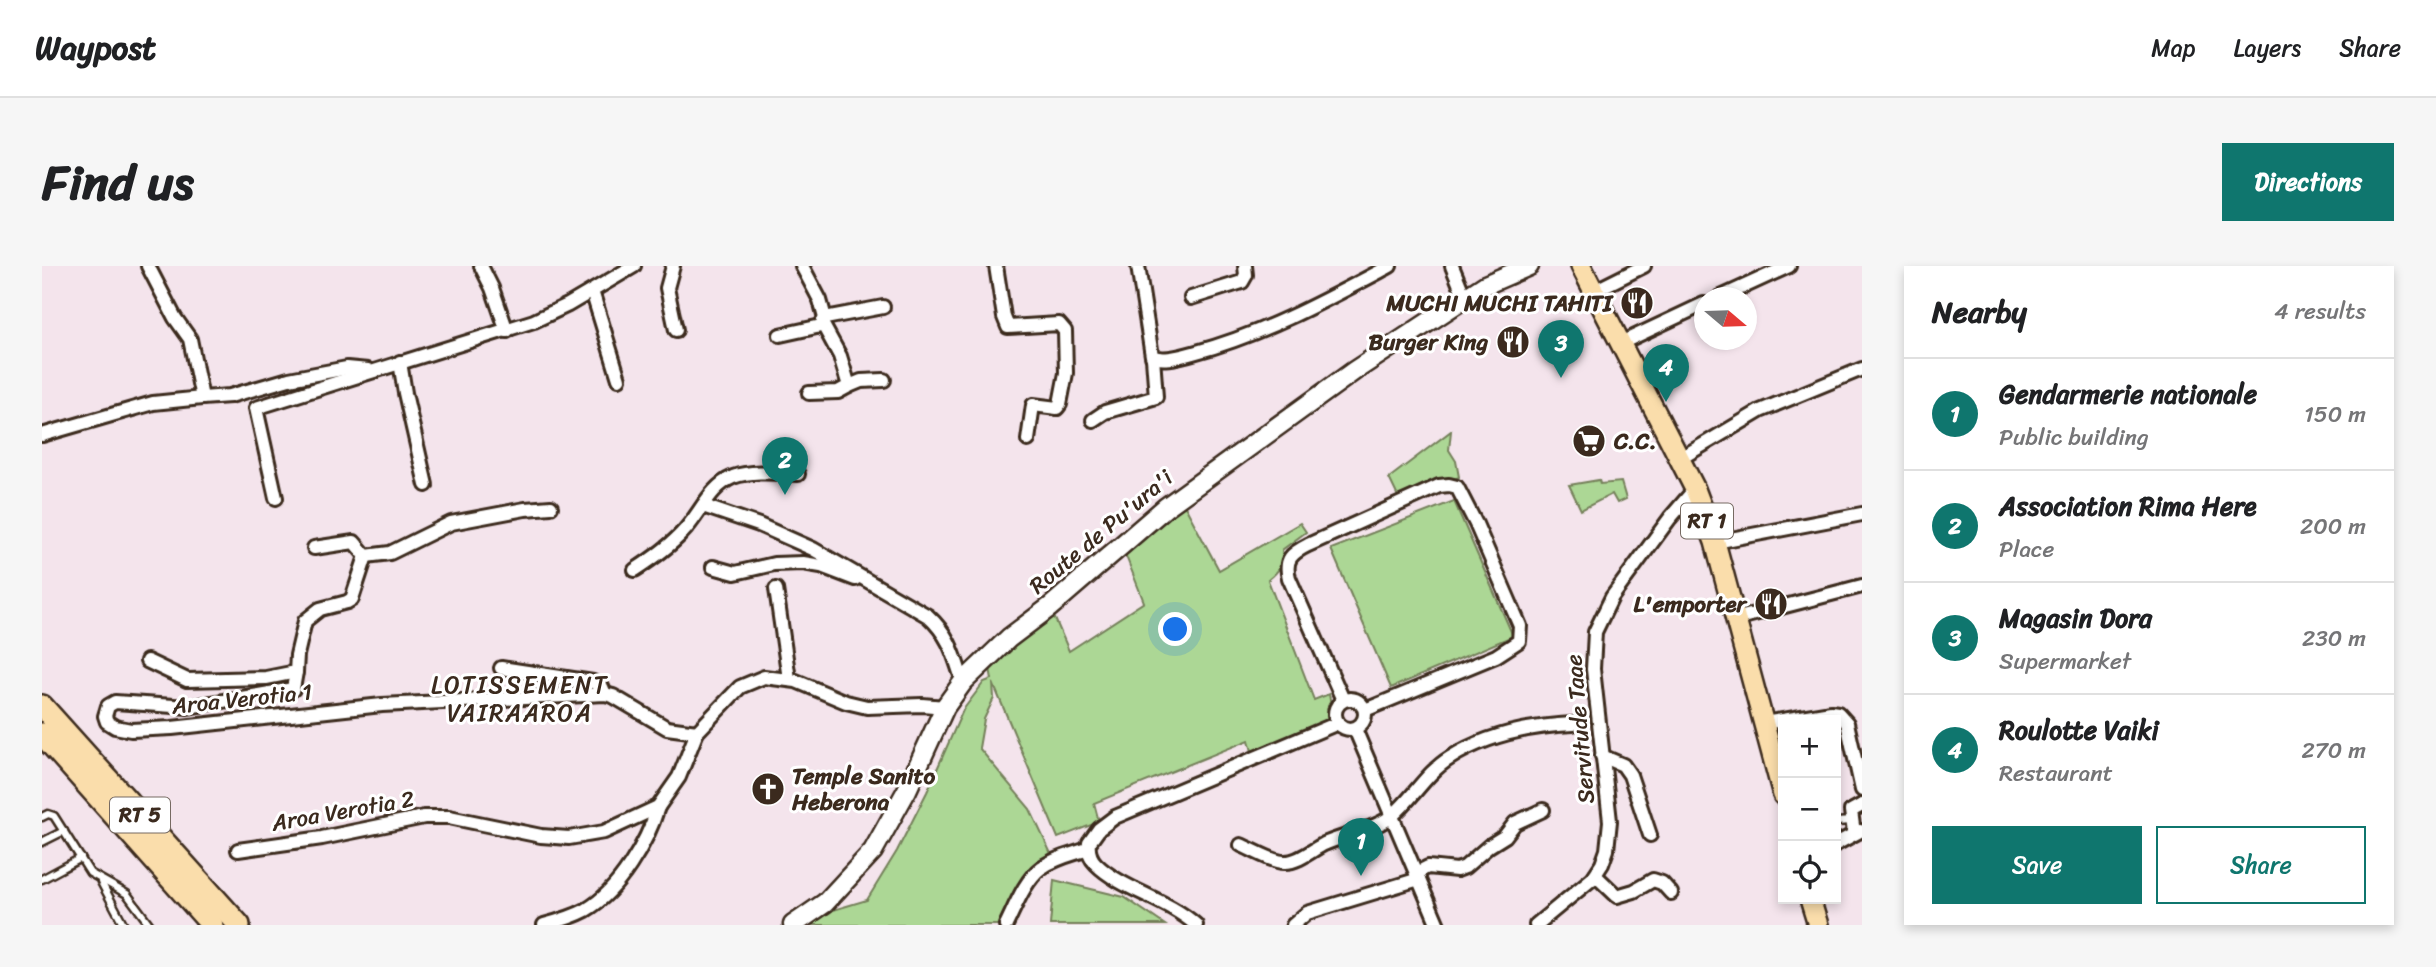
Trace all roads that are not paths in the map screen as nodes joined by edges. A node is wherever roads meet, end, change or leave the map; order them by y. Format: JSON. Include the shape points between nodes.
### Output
{"nodes":[{"id":1,"x":148,"y":266,"type":"edge"},
{"id":2,"x":481,"y":266,"type":"edge"},
{"id":3,"x":634,"y":266,"type":"edge"},
{"id":4,"x":673,"y":266,"type":"edge"},
{"id":5,"x":802,"y":266,"type":"edge"},
{"id":6,"x":996,"y":266,"type":"edge"},
{"id":7,"x":1138,"y":266,"type":"edge"},
{"id":8,"x":1245,"y":266,"type":"edge"},
{"id":9,"x":1390,"y":266,"type":"edge"},
{"id":10,"x":1452,"y":266,"type":"edge"},
{"id":11,"x":1529,"y":266,"type":"edge"},
{"id":12,"x":1581,"y":266,"type":"edge"},
{"id":13,"x":1644,"y":266,"type":"edge"},
{"id":14,"x":1789,"y":266,"type":"edge"},
{"id":15,"x":1743,"y":287,"type":"edge"},
{"id":16,"x":592,"y":290,"type":"junction"},
{"id":17,"x":1594,"y":291,"type":"junction"},
{"id":18,"x":1191,"y":298,"type":"dead end"},
{"id":19,"x":1465,"y":298,"type":"junction"},
{"id":20,"x":883,"y":307,"type":"dead end"},
{"id":21,"x":1694,"y":309,"type":"edge"},
{"id":22,"x":824,"y":321,"type":"junction"},
{"id":23,"x":676,"y":330,"type":"dead end"},
{"id":24,"x":507,"y":331,"type":"junction"},
{"id":25,"x":780,"y":335,"type":"dead end"},
{"id":26,"x":1621,"y":343,"type":"junction"},
{"id":27,"x":1153,"y":358,"type":"junction"},
{"id":28,"x":400,"y":362,"type":"junction"},
{"id":29,"x":1862,"y":369,"type":"edge"},
{"id":30,"x":372,"y":371,"type":"junction"},
{"id":31,"x":619,"y":379,"type":"dead end"},
{"id":32,"x":884,"y":380,"type":"dead end"},
{"id":33,"x":849,"y":386,"type":"junction"},
{"id":34,"x":809,"y":393,"type":"dead end"},
{"id":35,"x":202,"y":398,"type":"junction"},
{"id":36,"x":1093,"y":420,"type":"dead end"},
{"id":37,"x":42,"y":435,"type":"edge"},
{"id":38,"x":1028,"y":440,"type":"dead end"},
{"id":39,"x":1681,"y":458,"type":"junction"},
{"id":40,"x":799,"y":474,"type":"dead end"},
{"id":41,"x":426,"y":485,"type":"dead end"},
{"id":42,"x":1695,"y":489,"type":"junction"},
{"id":43,"x":276,"y":498,"type":"dead end"},
{"id":44,"x":703,"y":506,"type":"junction"},
{"id":45,"x":551,"y":507,"type":"dead end"},
{"id":46,"x":1862,"y":514,"type":"edge"},
{"id":47,"x":1715,"y":542,"type":"junction"},
{"id":48,"x":314,"y":548,"type":"dead end"},
{"id":49,"x":366,"y":556,"type":"junction"},
{"id":50,"x":713,"y":567,"type":"dead end"},
{"id":51,"x":635,"y":570,"type":"dead end"},
{"id":52,"x":873,"y":582,"type":"junction"},
{"id":53,"x":1862,"y":586,"type":"edge"},
{"id":54,"x":776,"y":589,"type":"dead end"},
{"id":55,"x":1735,"y":619,"type":"junction"},
{"id":56,"x":147,"y":661,"type":"dead end"},
{"id":57,"x":500,"y":668,"type":"dead end"},
{"id":58,"x":296,"y":672,"type":"junction"},
{"id":59,"x":789,"y":679,"type":"junction"},
{"id":60,"x":963,"y":682,"type":"junction"},
{"id":61,"x":605,"y":694,"type":"junction"},
{"id":62,"x":1343,"y":700,"type":"junction"},
{"id":63,"x":42,"y":706,"type":"edge"},
{"id":64,"x":945,"y":707,"type":"junction"},
{"id":65,"x":1365,"y":710,"type":"junction"},
{"id":66,"x":1338,"y":723,"type":"junction"},
{"id":67,"x":1764,"y":723,"type":"junction"},
{"id":68,"x":1573,"y":724,"type":"dead end"},
{"id":69,"x":1355,"y":729,"type":"junction"},
{"id":70,"x":697,"y":732,"type":"junction"},
{"id":71,"x":42,"y":734,"type":"edge"},
{"id":72,"x":1602,"y":756,"type":"junction"},
{"id":73,"x":1779,"y":778,"type":"edge"},
{"id":74,"x":1862,"y":790,"type":"edge"},
{"id":75,"x":658,"y":807,"type":"junction"},
{"id":76,"x":1543,"y":810,"type":"dead end"},
{"id":77,"x":42,"y":817,"type":"edge"},
{"id":78,"x":1392,"y":817,"type":"junction"},
{"id":79,"x":1856,"y":820,"type":"edge"},
{"id":80,"x":64,"y":831,"type":"junction"},
{"id":81,"x":1650,"y":835,"type":"dead end"},
{"id":82,"x":1838,"y":841,"type":"edge"},
{"id":83,"x":42,"y":842,"type":"edge"},
{"id":84,"x":1241,"y":845,"type":"dead end"},
{"id":85,"x":1088,"y":849,"type":"junction"},
{"id":86,"x":238,"y":850,"type":"dead end"},
{"id":87,"x":81,"y":858,"type":"junction"},
{"id":88,"x":1595,"y":875,"type":"junction"},
{"id":89,"x":1417,"y":876,"type":"junction"},
{"id":90,"x":42,"y":879,"type":"edge"},
{"id":91,"x":100,"y":880,"type":"junction"},
{"id":92,"x":1671,"y":893,"type":"dead end"},
{"id":93,"x":1812,"y":904,"type":"edge"},
{"id":94,"x":124,"y":925,"type":"edge"},
{"id":95,"x":150,"y":925,"type":"edge"},
{"id":96,"x":212,"y":925,"type":"edge"},
{"id":97,"x":239,"y":925,"type":"edge"},
{"id":98,"x":544,"y":925,"type":"edge"},
{"id":99,"x":793,"y":925,"type":"edge"},
{"id":100,"x":1006,"y":925,"type":"edge"},
{"id":101,"x":1196,"y":925,"type":"edge"},
{"id":102,"x":1293,"y":925,"type":"edge"},
{"id":103,"x":1438,"y":925,"type":"edge"},
{"id":104,"x":1536,"y":925,"type":"edge"},
{"id":105,"x":1818,"y":925,"type":"edge"}],
"edges":[{"from":1,"to":35,"type":"street","via":[[190,339]]},
{"from":2,"to":24,"type":"street"},
{"from":3,"to":16,"type":"street"},
{"from":4,"to":23,"type":"street","via":[[667,288]]},
{"from":5,"to":22,"type":"street","via":[[820,300]]},
{"from":6,"to":38,"type":"street","via":[[1008,327],[1059,324],[1066,331],[1060,404],[1057,408],[1033,405]]},
{"from":7,"to":27,"type":"street"},
{"from":8,"to":18,"type":"street","via":[[1242,282]]},
{"from":9,"to":27,"type":"street","via":[[1252,335],[1179,356]]},
{"from":10,"to":19,"type":"street"},
{"from":11,"to":19,"type":"main road","name":"Route de Pu'ura'i"},
{"from":12,"to":17,"type":"main road","number":"RT 1"},
{"from":13,"to":17,"type":"street"},
{"from":14,"to":15,"type":"street"},
{"from":16,"to":24,"type":"street"},
{"from":16,"to":31,"type":"street"},
{"from":17,"to":26,"type":"main road","number":"RT 1"},
{"from":19,"to":60,"type":"main road","name":"Route de Pu'ura'i","via":[[1354,371],[1166,507]]},
{"from":20,"to":22,"type":"street"},
{"from":21,"to":26,"type":"street"},
{"from":22,"to":25,"type":"street","via":[[815,328]]},
{"from":22,"to":33,"type":"street"},
{"from":24,"to":28,"type":"street"},
{"from":26,"to":39,"type":"main road","number":"RT 1"},
{"from":27,"to":36,"type":"street","via":[[1154,400],[1105,412]]},
{"from":28,"to":30,"type":"street"},
{"from":28,"to":41,"type":"street"},
{"from":29,"to":39,"type":"street","via":[[1760,411]]},
{"from":30,"to":35,"type":"street","via":[[347,368],[230,396]]},
{"from":30,"to":43,"type":"street","via":[[257,408]]},
{"from":32,"to":33,"type":"street"},
{"from":33,"to":34,"type":"street","via":[[838,392]]},
{"from":35,"to":37,"type":"street","via":[[153,403]]},
{"from":39,"to":42,"type":"main road","number":"RT 1"},
{"from":40,"to":44,"type":"street","via":[[759,472],[732,478]]},
{"from":42,"to":47,"type":"main road","number":"RT 1"},
{"from":42,"to":72,"type":"street","name":"Servitude Taae","via":[[1612,597],[1595,632],[1593,669]]},
{"from":44,"to":51,"type":"street","via":[[684,532]]},
{"from":44,"to":52,"type":"street","via":[[787,537]]},
{"from":45,"to":49,"type":"street","via":[[451,523],[390,553]]},
{"from":46,"to":47,"type":"street"},
{"from":47,"to":55,"type":"main road","number":"RT 1"},
{"from":48,"to":49,"type":"street","via":[[355,542]]},
{"from":49,"to":58,"type":"street","via":[[352,599],[320,609],[305,621]]},
{"from":50,"to":52,"type":"street","via":[[735,573],[803,563]]},
{"from":52,"to":60,"type":"street","via":[[942,628]]},
{"from":53,"to":55,"type":"street"},
{"from":54,"to":59,"type":"street"},
{"from":55,"to":67,"type":"main road","number":"RT 1"},
{"from":56,"to":58,"type":"street","via":[[187,680],[266,678]]},
{"from":57,"to":61,"type":"street","name":"Aroa Verotia 1","via":[[593,682]]},
{"from":58,"to":61,"type":"street","name":"Aroa Verotia 1","via":[[293,689],[188,707],[115,702],[105,716],[114,727],[131,730],[382,705]]},
{"from":59,"to":64,"type":"street","name":"Aroa Verotia 2","via":[[856,705]]},
{"from":59,"to":70,"type":"street","name":"Aroa Verotia 2","via":[[764,677],[748,682]]},
{"from":60,"to":64,"type":"main road","name":"Route de Pu'ura'i"},
{"from":61,"to":70,"type":"street","name":"Aroa Verotia 1","via":[[667,727]]},
{"from":62,"to":65,"type":"street","via":[[1355,699]]},
{"from":62,"to":65,"type":"street","via":[[1289,578],[1288,559],[1293,552],[1438,486],[1457,487],[1520,626],[1519,641],[1496,656]]},
{"from":62,"to":66,"type":"street","via":[[1335,710]]},
{"from":63,"to":97,"type":"highway","number":"RT 5"},
{"from":64,"to":99,"type":"main road","name":"Route de Pu'ura'i","via":[[873,851],[825,903]]},
{"from":65,"to":69,"type":"street","via":[[1363,723]]},
{"from":66,"to":69,"type":"street"},
{"from":66,"to":85,"type":"street","via":[[1115,817],[1099,829]]},
{"from":67,"to":73,"type":"main road","number":"RT 1"},
{"from":67,"to":74,"type":"street","via":[[1838,713],[1847,723]]},
{"from":68,"to":78,"type":"street","via":[[1510,732],[1474,745],[1447,759]]},
{"from":69,"to":78,"type":"street"},
{"from":70,"to":75,"type":"street","name":"Aroa Verotia 2","via":[[679,776]]},
{"from":71,"to":96,"type":"highway","number":"RT 5"},
{"from":72,"to":81,"type":"street","via":[[1623,765],[1630,775]]},
{"from":72,"to":88,"type":"street","name":"Servitude Taae","via":[[1610,821],[1602,864]]},
{"from":75,"to":86,"type":"street","name":"Aroa Verotia 2","via":[[583,837],[541,836],[449,817],[424,817]]},
{"from":75,"to":98,"type":"street","name":"Aroa Verotia 2","via":[[640,848],[608,891],[585,910]]},
{"from":76,"to":89,"type":"street","via":[[1515,823],[1465,867],[1428,867]]},
{"from":77,"to":80,"type":"lane","via":[[52,814]]},
{"from":78,"to":84,"type":"street","via":[[1283,863]]},
{"from":78,"to":89,"type":"street"},
{"from":79,"to":82,"type":"street"},
{"from":80,"to":83,"type":"lane"},
{"from":80,"to":87,"type":"lane"},
{"from":85,"to":100,"type":"street","via":[[1041,868]]},
{"from":85,"to":101,"type":"street","via":[[1105,871]]},
{"from":87,"to":90,"type":"lane"},
{"from":87,"to":91,"type":"lane"},
{"from":88,"to":92,"type":"street","via":[[1617,896],[1653,880]]},
{"from":88,"to":104,"type":"street","name":"Servitude Taae"},
{"from":89,"to":102,"type":"street","via":[[1307,913]]},
{"from":89,"to":103,"type":"street"},
{"from":91,"to":94,"type":"lane"},
{"from":91,"to":95,"type":"lane","via":[[127,894]]},
{"from":93,"to":105,"type":"main road"}]}
